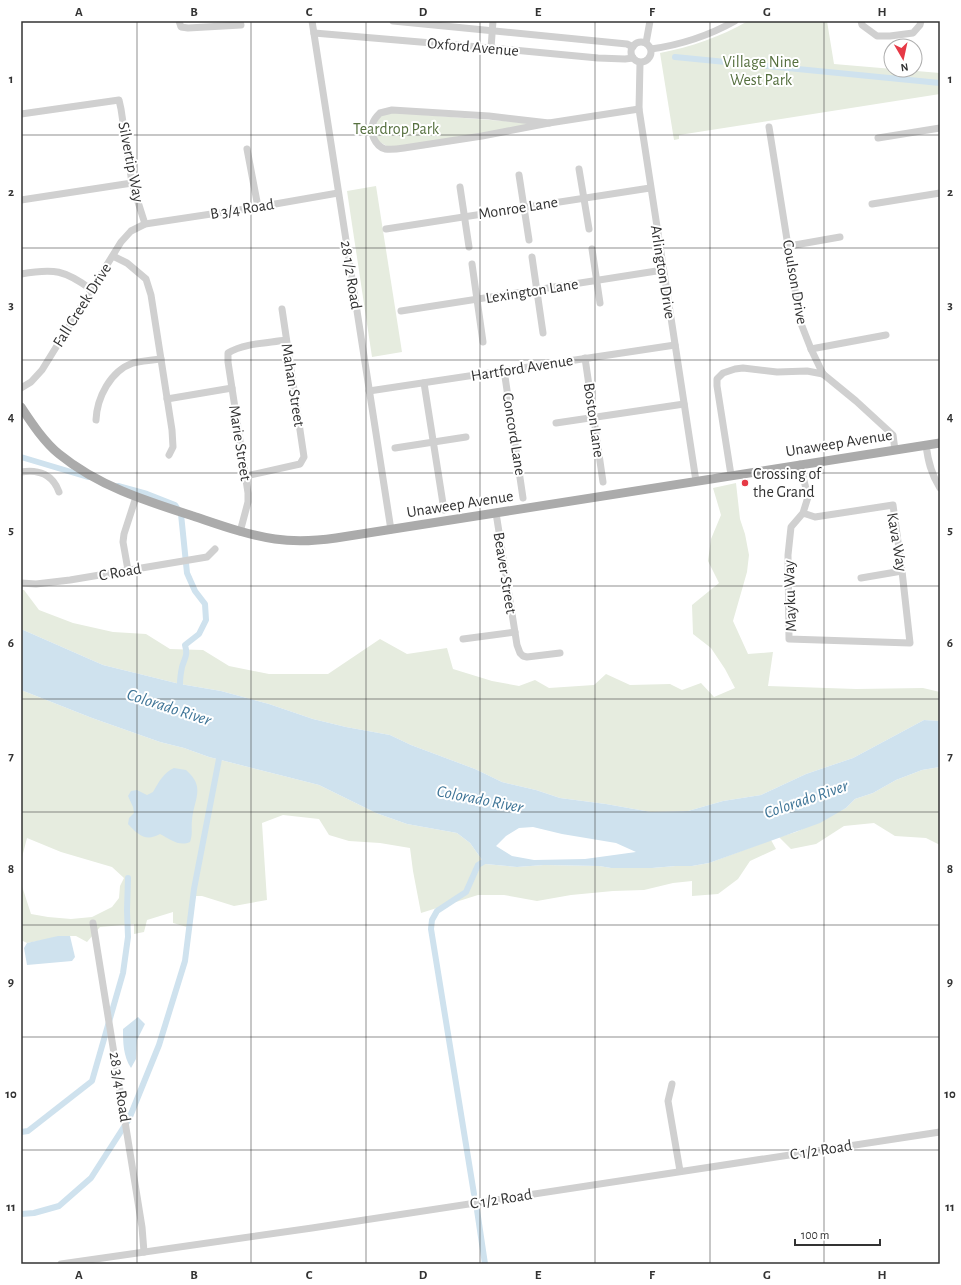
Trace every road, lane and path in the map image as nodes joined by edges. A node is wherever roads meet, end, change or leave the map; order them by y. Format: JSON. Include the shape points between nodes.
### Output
{"nodes":[{"id":1,"x":179,"y":21,"type":"edge"},
{"id":2,"x":240,"y":21,"type":"edge"},
{"id":3,"x":312,"y":21,"type":"edge"},
{"id":4,"x":393,"y":21,"type":"edge"},
{"id":5,"x":494,"y":21,"type":"edge"},
{"id":6,"x":650,"y":21,"type":"edge"},
{"id":7,"x":734,"y":21,"type":"edge"},
{"id":8,"x":861,"y":21,"type":"edge"},
{"id":9,"x":921,"y":21,"type":"edge"},
{"id":10,"x":493,"y":31,"type":"junction"},
{"id":11,"x":314,"y":33,"type":"junction"},
{"id":12,"x":646,"y":43,"type":"junction"},
{"id":13,"x":633,"y":47,"type":"junction"},
{"id":14,"x":491,"y":48,"type":"junction"},
{"id":15,"x":651,"y":49,"type":"junction"},
{"id":16,"x":633,"y":58,"type":"junction"},
{"id":17,"x":640,"y":63,"type":"junction"},
{"id":18,"x":639,"y":109,"type":"junction"},
{"id":19,"x":21,"y":114,"type":"edge"},
{"id":20,"x":549,"y":123,"type":"junction"},
{"id":21,"x":769,"y":127,"type":"dead end"},
{"id":22,"x":940,"y":128,"type":"edge"},
{"id":23,"x":878,"y":138,"type":"dead end"},
{"id":24,"x":247,"y":149,"type":"dead end"},
{"id":25,"x":579,"y":169,"type":"dead end"},
{"id":26,"x":519,"y":174,"type":"dead end"},
{"id":27,"x":132,"y":183,"type":"junction"},
{"id":28,"x":460,"y":187,"type":"dead end"},
{"id":29,"x":650,"y":188,"type":"junction"},
{"id":30,"x":338,"y":193,"type":"junction"},
{"id":31,"x":940,"y":193,"type":"edge"},
{"id":32,"x":584,"y":198,"type":"junction"},
{"id":33,"x":21,"y":200,"type":"edge"},
{"id":34,"x":872,"y":204,"type":"dead end"},
{"id":35,"x":258,"y":207,"type":"junction"},
{"id":36,"x":524,"y":207,"type":"junction"},
{"id":37,"x":464,"y":216,"type":"junction"},
{"id":38,"x":145,"y":224,"type":"junction"},
{"id":39,"x":588,"y":228,"type":"dead end"},
{"id":40,"x":386,"y":229,"type":"dead end"},
{"id":41,"x":840,"y":237,"type":"dead end"},
{"id":42,"x":529,"y":240,"type":"dead end"},
{"id":43,"x":789,"y":246,"type":"junction"},
{"id":44,"x":469,"y":247,"type":"dead end"},
{"id":45,"x":592,"y":249,"type":"dead end"},
{"id":46,"x":113,"y":256,"type":"junction"},
{"id":47,"x":532,"y":257,"type":"dead end"},
{"id":48,"x":472,"y":264,"type":"dead end"},
{"id":49,"x":663,"y":270,"type":"junction"},
{"id":50,"x":21,"y":274,"type":"edge"},
{"id":51,"x":597,"y":281,"type":"junction"},
{"id":52,"x":92,"y":290,"type":"junction"},
{"id":53,"x":537,"y":290,"type":"junction"},
{"id":54,"x":477,"y":300,"type":"junction"},
{"id":55,"x":600,"y":303,"type":"dead end"},
{"id":56,"x":282,"y":309,"type":"dead end"},
{"id":57,"x":401,"y":311,"type":"dead end"},
{"id":58,"x":543,"y":333,"type":"dead end"},
{"id":59,"x":886,"y":335,"type":"dead end"},
{"id":60,"x":286,"y":340,"type":"junction"},
{"id":61,"x":483,"y":342,"type":"dead end"},
{"id":62,"x":675,"y":345,"type":"junction"},
{"id":63,"x":810,"y":349,"type":"junction"},
{"id":64,"x":585,"y":358,"type":"junction"},
{"id":65,"x":161,"y":359,"type":"junction"},
{"id":66,"x":504,"y":370,"type":"junction"},
{"id":67,"x":823,"y":374,"type":"junction"},
{"id":68,"x":424,"y":383,"type":"junction"},
{"id":69,"x":21,"y":388,"type":"edge"},
{"id":70,"x":232,"y":388,"type":"junction"},
{"id":71,"x":369,"y":391,"type":"junction"},
{"id":72,"x":167,"y":399,"type":"junction"},
{"id":73,"x":684,"y":404,"type":"junction"},
{"id":74,"x":21,"y":407,"type":"edge"},
{"id":75,"x":593,"y":418,"type":"junction"},
{"id":76,"x":96,"y":420,"type":"dead end"},
{"id":77,"x":556,"y":423,"type":"dead end"},
{"id":78,"x":466,"y":437,"type":"dead end"},
{"id":79,"x":433,"y":442,"type":"junction"},
{"id":80,"x":940,"y":442,"type":"edge"},
{"id":81,"x":926,"y":445,"type":"junction"},
{"id":82,"x":395,"y":448,"type":"dead end"},
{"id":83,"x":895,"y":450,"type":"junction"},
{"id":84,"x":169,"y":455,"type":"dead end"},
{"id":85,"x":800,"y":464,"type":"junction"},
{"id":86,"x":21,"y":472,"type":"edge"},
{"id":87,"x":246,"y":476,"type":"junction"},
{"id":88,"x":731,"y":476,"type":"junction"},
{"id":89,"x":696,"y":481,"type":"junction"},
{"id":90,"x":602,"y":482,"type":"dead end"},
{"id":91,"x":940,"y":488,"type":"edge"},
{"id":92,"x":59,"y":492,"type":"dead end"},
{"id":93,"x":136,"y":497,"type":"junction"},
{"id":94,"x":524,"y":498,"type":"dead end"},
{"id":95,"x":444,"y":510,"type":"dead end"},
{"id":96,"x":496,"y":513,"type":"junction"},
{"id":97,"x":803,"y":513,"type":"junction"},
{"id":98,"x":391,"y":530,"type":"junction"},
{"id":99,"x":240,"y":532,"type":"junction"},
{"id":100,"x":215,"y":549,"type":"dead end"},
{"id":101,"x":128,"y":570,"type":"junction"},
{"id":102,"x":902,"y":571,"type":"junction"},
{"id":103,"x":861,"y":578,"type":"dead end"},
{"id":104,"x":21,"y":583,"type":"edge"},
{"id":105,"x":515,"y":632,"type":"junction"},
{"id":106,"x":463,"y":639,"type":"dead end"},
{"id":107,"x":910,"y":643,"type":"joint"},
{"id":108,"x":560,"y":653,"type":"dead end"},
{"id":109,"x":93,"y":923,"type":"dead end"},
{"id":110,"x":672,"y":1084,"type":"dead end"},
{"id":111,"x":940,"y":1132,"type":"edge"},
{"id":112,"x":680,"y":1171,"type":"junction"},
{"id":113,"x":144,"y":1252,"type":"junction"},
{"id":114,"x":61,"y":1264,"type":"edge"}],
"edges":[{"from":1,"to":2,"type":"street","via":[[181,27],[188,28],[241,25]]},
{"from":3,"to":11,"type":"street","name":"28 1/2 Road"},
{"from":4,"to":10,"type":"street","name":"Oxford Avenue"},
{"from":5,"to":10,"type":"street"},
{"from":6,"to":12,"type":"street"},
{"from":7,"to":15,"type":"street","via":[[700,37]]},
{"from":8,"to":9,"type":"street","via":[[862,25],[877,36],[913,33]]},
{"from":10,"to":13,"type":"street","name":"Oxford Avenue","via":[[627,44]]},
{"from":10,"to":14,"type":"street"},
{"from":11,"to":14,"type":"street","name":"Oxford Avenue"},
{"from":11,"to":30,"type":"street","name":"28 1/2 Road"},
{"from":12,"to":13,"type":"street","via":[[637,43]]},
{"from":12,"to":15,"type":"street"},
{"from":13,"to":16,"type":"street"},
{"from":14,"to":16,"type":"street","name":"Oxford Avenue","via":[[598,58]]},
{"from":15,"to":17,"type":"street","via":[[650,58]]},
{"from":16,"to":17,"type":"street"},
{"from":17,"to":18,"type":"street","name":"Arlington Drive"},
{"from":18,"to":20,"type":"street"},
{"from":18,"to":29,"type":"street","name":"Arlington Drive"},
{"from":19,"to":27,"type":"street","name":"Silvertip Way","via":[[118,100]]},
{"from":20,"to":20,"type":"street","via":[[489,116],[392,110],[380,113],[372,124],[372,130],[380,146],[392,150]]},
{"from":21,"to":43,"type":"street","name":"Coulson Drive"},
{"from":22,"to":23,"type":"street"},
{"from":24,"to":35,"type":"street"},
{"from":25,"to":32,"type":"street"},
{"from":26,"to":36,"type":"street"},
{"from":27,"to":33,"type":"street"},
{"from":27,"to":38,"type":"street","name":"Silvertip Way"},
{"from":28,"to":37,"type":"street"},
{"from":29,"to":32,"type":"street","name":"Monroe Lane"},
{"from":29,"to":49,"type":"street","name":"Arlington Drive"},
{"from":30,"to":35,"type":"street","name":"B 3/4 Road"},
{"from":30,"to":71,"type":"street","name":"28 1/2 Road"},
{"from":31,"to":34,"type":"street"},
{"from":32,"to":36,"type":"street","name":"Monroe Lane"},
{"from":32,"to":39,"type":"street"},
{"from":35,"to":38,"type":"street","name":"B 3/4 Road"},
{"from":36,"to":37,"type":"street","name":"Monroe Lane"},
{"from":36,"to":42,"type":"street"},
{"from":37,"to":40,"type":"street","name":"Monroe Lane"},
{"from":37,"to":44,"type":"street"},
{"from":38,"to":46,"type":"street","name":"Fall Creek Drive","via":[[131,231]]},
{"from":41,"to":43,"type":"street"},
{"from":43,"to":63,"type":"street","name":"Coulson Drive","via":[[800,321]]},
{"from":45,"to":51,"type":"street"},
{"from":46,"to":52,"type":"street","name":"Fall Creek Drive"},
{"from":46,"to":65,"type":"street","via":[[127,263],[146,279]]},
{"from":47,"to":53,"type":"street"},
{"from":48,"to":54,"type":"street"},
{"from":49,"to":51,"type":"street","name":"Lexington Lane"},
{"from":49,"to":62,"type":"street","name":"Arlington Drive"},
{"from":50,"to":52,"type":"street","via":[[38,271],[61,272]]},
{"from":51,"to":53,"type":"street","name":"Lexington Lane"},
{"from":51,"to":55,"type":"street"},
{"from":52,"to":69,"type":"street","name":"Fall Creek Drive","via":[[42,370]]},
{"from":53,"to":54,"type":"street","name":"Lexington Lane"},
{"from":53,"to":58,"type":"street"},
{"from":54,"to":57,"type":"street","name":"Lexington Lane"},
{"from":54,"to":61,"type":"street"},
{"from":56,"to":60,"type":"street","name":"Mahan Street"},
{"from":59,"to":63,"type":"street"},
{"from":60,"to":70,"type":"street","name":"Marie Street","via":[[228,353]]},
{"from":60,"to":87,"type":"street","name":"Mahan Street","via":[[303,461],[291,467]]},
{"from":62,"to":64,"type":"street","name":"Hartford Avenue"},
{"from":62,"to":73,"type":"street","name":"Arlington Drive"},
{"from":63,"to":67,"type":"street","name":"Coulson Drive"},
{"from":64,"to":66,"type":"street","name":"Hartford Avenue"},
{"from":64,"to":75,"type":"street","name":"Boston Lane"},
{"from":65,"to":72,"type":"street"},
{"from":65,"to":76,"type":"street","via":[[133,364],[116,373],[97,406]]},
{"from":66,"to":68,"type":"street","name":"Hartford Avenue"},
{"from":66,"to":94,"type":"street","name":"Concord Lane"},
{"from":67,"to":83,"type":"street","name":"Coulson Drive","via":[[892,435]]},
{"from":67,"to":88,"type":"street","via":[[807,371],[739,369],[723,374],[717,379]]},
{"from":68,"to":71,"type":"street","name":"Hartford Avenue"},
{"from":68,"to":79,"type":"street"},
{"from":70,"to":72,"type":"street"},
{"from":70,"to":87,"type":"street","name":"Marie Street"},
{"from":71,"to":98,"type":"street","name":"28 1/2 Road"},
{"from":72,"to":84,"type":"street","via":[[173,447]]},
{"from":73,"to":75,"type":"street"},
{"from":73,"to":89,"type":"street","name":"Arlington Drive"},
{"from":74,"to":93,"type":"main road","name":"Unaweep Avenue","via":[[58,453],[83,472]]},
{"from":75,"to":77,"type":"street"},
{"from":75,"to":90,"type":"street","name":"Boston Lane"},
{"from":78,"to":79,"type":"street"},
{"from":79,"to":82,"type":"street"},
{"from":79,"to":95,"type":"street"},
{"from":80,"to":81,"type":"main road","name":"Unaweep Avenue"},
{"from":81,"to":83,"type":"main road","name":"Unaweep Avenue"},
{"from":81,"to":91,"type":"street","via":[[931,473]]},
{"from":83,"to":85,"type":"main road","name":"Unaweep Avenue"},
{"from":85,"to":88,"type":"main road","name":"Unaweep Avenue"},
{"from":85,"to":97,"type":"street","name":"Mayku Way","via":[[808,497]]},
{"from":86,"to":92,"type":"street","via":[[36,471],[45,474],[53,480]]},
{"from":87,"to":99,"type":"street","name":"Marie Street","via":[[248,502]]},
{"from":88,"to":89,"type":"main road","name":"Unaweep Avenue"},
{"from":89,"to":96,"type":"main road","name":"Unaweep Avenue"},
{"from":93,"to":99,"type":"main road","name":"Unaweep Avenue"},
{"from":93,"to":101,"type":"street","via":[[123,542]]},
{"from":96,"to":98,"type":"main road","name":"Unaweep Avenue"},
{"from":96,"to":105,"type":"street","name":"Beaver Street"},
{"from":97,"to":102,"type":"street","name":"Kava Way","via":[[815,517],[893,505]]},
{"from":97,"to":107,"type":"street","name":"Mayku Way","via":[[791,528],[788,555],[789,639]]},
{"from":98,"to":99,"type":"main road","name":"Unaweep Avenue","via":[[313,541],[275,539]]},
{"from":100,"to":101,"type":"street","name":"C Road","via":[[207,557]]},
{"from":101,"to":104,"type":"street","name":"C Road","via":[[70,580]]},
{"from":102,"to":103,"type":"street"},
{"from":102,"to":107,"type":"street","name":"Kava Way"},
{"from":105,"to":106,"type":"street"},
{"from":105,"to":108,"type":"street","name":"Beaver Street","via":[[518,650],[523,656]]},
{"from":109,"to":113,"type":"street","name":"28 3/4 Road"},
{"from":110,"to":112,"type":"street","via":[[668,1101]]},
{"from":111,"to":112,"type":"street","name":"C 1/2 Road"},
{"from":112,"to":113,"type":"street","name":"C 1/2 Road"},
{"from":113,"to":114,"type":"street","name":"C 1/2 Road"}]}
